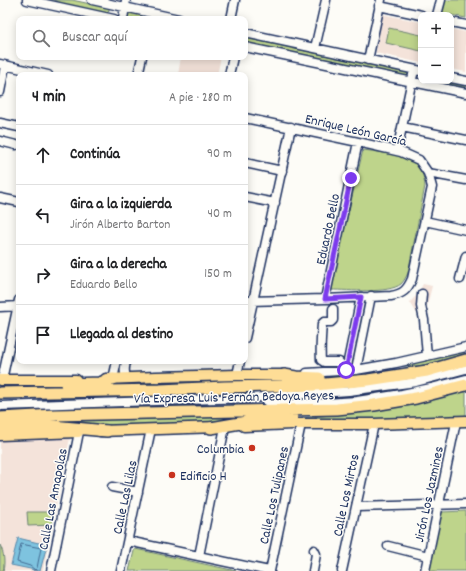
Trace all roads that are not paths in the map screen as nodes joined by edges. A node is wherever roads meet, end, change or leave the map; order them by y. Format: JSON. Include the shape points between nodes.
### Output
{"nodes":[{"id":1,"x":27,"y":0,"type":"edge"},
{"id":2,"x":92,"y":0,"type":"edge"},
{"id":3,"x":235,"y":0,"type":"edge"},
{"id":4,"x":326,"y":0,"type":"edge"},
{"id":5,"x":440,"y":0,"type":"edge"},
{"id":6,"x":114,"y":2,"type":"edge"},
{"id":7,"x":125,"y":3,"type":"edge"},
{"id":8,"x":380,"y":3,"type":"edge"},
{"id":9,"x":438,"y":12,"type":"edge"},
{"id":10,"x":418,"y":15,"type":"edge"},
{"id":11,"x":99,"y":16,"type":"edge"},
{"id":12,"x":112,"y":16,"type":"edge"},
{"id":13,"x":123,"y":16,"type":"edge"},
{"id":14,"x":169,"y":16,"type":"edge"},
{"id":15,"x":232,"y":16,"type":"edge"},
{"id":16,"x":454,"y":23,"type":"edge"},
{"id":17,"x":466,"y":25,"type":"edge"},
{"id":18,"x":248,"y":35,"type":"edge"},
{"id":19,"x":315,"y":48,"type":"junction"},
{"id":20,"x":248,"y":49,"type":"edge"},
{"id":21,"x":141,"y":60,"type":"edge"},
{"id":22,"x":232,"y":60,"type":"edge"},
{"id":23,"x":368,"y":60,"type":"junction"},
{"id":24,"x":3,"y":65,"type":"edge"},
{"id":25,"x":417,"y":70,"type":"edge"},
{"id":26,"x":34,"y":72,"type":"edge"},
{"id":27,"x":139,"y":72,"type":"edge"},
{"id":28,"x":230,"y":72,"type":"edge"},
{"id":29,"x":454,"y":79,"type":"edge"},
{"id":30,"x":466,"y":81,"type":"edge"},
{"id":31,"x":411,"y":82,"type":"junction"},
{"id":32,"x":0,"y":92,"type":"edge"},
{"id":33,"x":466,"y":93,"type":"edge"},
{"id":34,"x":248,"y":119,"type":"edge"},
{"id":35,"x":0,"y":123,"type":"edge"},
{"id":36,"x":16,"y":126,"type":"edge"},
{"id":37,"x":291,"y":127,"type":"junction"},
{"id":38,"x":402,"y":127,"type":"junction"},
{"id":39,"x":466,"y":140,"type":"edge"},
{"id":40,"x":0,"y":141,"type":"edge"},
{"id":41,"x":358,"y":142,"type":"junction"},
{"id":42,"x":16,"y":145,"type":"dead end"},
{"id":43,"x":397,"y":151,"type":"junction"},
{"id":44,"x":248,"y":164,"type":"edge"},
{"id":45,"x":282,"y":171,"type":"junction"},
{"id":46,"x":428,"y":173,"type":"junction"},
{"id":47,"x":466,"y":180,"type":"edge"},
{"id":48,"x":0,"y":198,"type":"edge"},
{"id":49,"x":248,"y":198,"type":"edge"},
{"id":50,"x":16,"y":201,"type":"edge"},
{"id":51,"x":274,"y":203,"type":"junction"},
{"id":52,"x":425,"y":221,"type":"junction"},
{"id":53,"x":466,"y":230,"type":"edge"},
{"id":54,"x":466,"y":256,"type":"edge"},
{"id":55,"x":465,"y":267,"type":"edge"},
{"id":56,"x":460,"y":279,"type":"dead end"},
{"id":57,"x":422,"y":294,"type":"dead end"},
{"id":58,"x":371,"y":296,"type":"junction"},
{"id":59,"x":361,"y":297,"type":"junction"},
{"id":60,"x":325,"y":299,"type":"junction"},
{"id":61,"x":249,"y":301,"type":"edge"},
{"id":62,"x":16,"y":304,"type":"edge"},
{"id":63,"x":0,"y":307,"type":"edge"},
{"id":64,"x":333,"y":309,"type":"dead end"},
{"id":65,"x":16,"y":317,"type":"edge"},
{"id":66,"x":466,"y":347,"type":"edge"},
{"id":67,"x":427,"y":356,"type":"junction"},
{"id":68,"x":466,"y":360,"type":"edge"},
{"id":69,"x":116,"y":364,"type":"edge"},
{"id":70,"x":125,"y":364,"type":"edge"},
{"id":71,"x":239,"y":364,"type":"edge"},
{"id":72,"x":466,"y":369,"type":"edge"},
{"id":73,"x":356,"y":370,"type":"junction"},
{"id":74,"x":343,"y":371,"type":"junction"},
{"id":75,"x":427,"y":371,"type":"junction"},
{"id":76,"x":237,"y":375,"type":"junction"},
{"id":77,"x":284,"y":375,"type":"junction"},
{"id":78,"x":128,"y":378,"type":"junction"},
{"id":79,"x":113,"y":379,"type":"junction"},
{"id":80,"x":466,"y":379,"type":"edge"},
{"id":81,"x":1,"y":382,"type":"edge"},
{"id":82,"x":466,"y":385,"type":"edge"},
{"id":83,"x":0,"y":393,"type":"edge"},
{"id":84,"x":249,"y":398,"type":"junction"},
{"id":85,"x":0,"y":406,"type":"edge"},
{"id":86,"x":338,"y":409,"type":"junction"},
{"id":87,"x":0,"y":418,"type":"edge"},
{"id":88,"x":461,"y":422,"type":"edge"},
{"id":89,"x":301,"y":424,"type":"junction"},
{"id":90,"x":374,"y":424,"type":"junction"},
{"id":91,"x":0,"y":427,"type":"edge"},
{"id":92,"x":225,"y":427,"type":"junction"},
{"id":93,"x":211,"y":428,"type":"junction"},
{"id":94,"x":151,"y":429,"type":"junction"},
{"id":95,"x":107,"y":431,"type":"junction"},
{"id":96,"x":79,"y":432,"type":"junction"},
{"id":97,"x":0,"y":435,"type":"edge"},
{"id":98,"x":112,"y":487,"type":"dead end"},
{"id":99,"x":138,"y":492,"type":"junction"},
{"id":100,"x":466,"y":504,"type":"edge"},
{"id":101,"x":439,"y":505,"type":"junction"},
{"id":102,"x":356,"y":507,"type":"junction"},
{"id":103,"x":128,"y":541,"type":"junction"},
{"id":104,"x":388,"y":546,"type":"dead end"},
{"id":105,"x":314,"y":550,"type":"dead end"},
{"id":106,"x":199,"y":556,"type":"junction"},
{"id":107,"x":428,"y":556,"type":"junction"},
{"id":108,"x":51,"y":571,"type":"edge"},
{"id":109,"x":121,"y":571,"type":"edge"},
{"id":110,"x":269,"y":571,"type":"edge"},
{"id":111,"x":313,"y":571,"type":"edge"},
{"id":112,"x":342,"y":571,"type":"edge"},
{"id":113,"x":425,"y":571,"type":"edge"}],
"edges":[{"from":1,"to":11,"type":"street"},
{"from":2,"to":6,"type":"street"},
{"from":3,"to":15,"type":"street"},
{"from":4,"to":19,"type":"street"},
{"from":5,"to":9,"type":"street"},
{"from":6,"to":7,"type":"street"},
{"from":6,"to":12,"type":"street"},
{"from":7,"to":13,"type":"street"},
{"from":7,"to":14,"type":"street"},
{"from":8,"to":10,"type":"street"},
{"from":8,"to":23,"type":"street"},
{"from":16,"to":17,"type":"street"},
{"from":18,"to":19,"type":"street"},
{"from":19,"to":23,"type":"street"},
{"from":20,"to":31,"type":"street"},
{"from":21,"to":27,"type":"street"},
{"from":22,"to":28,"type":"street"},
{"from":23,"to":25,"type":"street"},
{"from":24,"to":26,"type":"street"},
{"from":24,"to":32,"type":"street"},
{"from":25,"to":31,"type":"street"},
{"from":29,"to":30,"type":"street"},
{"from":31,"to":33,"type":"street"},
{"from":31,"to":38,"type":"street"},
{"from":34,"to":37,"type":"street","name":"Enrique León García"},
{"from":35,"to":36,"type":"street"},
{"from":37,"to":41,"type":"street","name":"Enrique León García"},
{"from":37,"to":45,"type":"street"},
{"from":38,"to":39,"type":"street"},
{"from":38,"to":43,"type":"street"},
{"from":40,"to":42,"type":"street"},
{"from":41,"to":43,"type":"street","name":"Enrique León García"},
{"from":41,"to":60,"type":"street","name":"Eduardo Bello"},
{"from":43,"to":46,"type":"street","name":"Enrique León García","via":[[419,160]]},
{"from":44,"to":45,"type":"street"},
{"from":45,"to":51,"type":"street"},
{"from":46,"to":47,"type":"street"},
{"from":46,"to":52,"type":"street","via":[[432,187]]},
{"from":48,"to":50,"type":"street"},
{"from":49,"to":51,"type":"street"},
{"from":51,"to":61,"type":"street"},
{"from":52,"to":53,"type":"street"},
{"from":52,"to":58,"type":"street","via":[[409,286],[400,294]]},
{"from":54,"to":55,"type":"street"},
{"from":55,"to":56,"type":"street"},
{"from":57,"to":67,"type":"street"},
{"from":58,"to":59,"type":"street"},
{"from":58,"to":73,"type":"street"},
{"from":59,"to":60,"type":"street"},
{"from":59,"to":74,"type":"street"},
{"from":60,"to":61,"type":"street"},
{"from":62,"to":63,"type":"street"},
{"from":64,"to":74,"type":"street","via":[[333,320],[322,324],[321,360],[339,362]]},
{"from":65,"to":81,"type":"street"},
{"from":66,"to":67,"type":"street"},
{"from":67,"to":73,"type":"street"},
{"from":68,"to":75,"type":"highway","name":"Vía Expresa Luis Fernán Bedoya Reyes"},
{"from":69,"to":79,"type":"street"},
{"from":70,"to":78,"type":"street","via":[[125,376]]},
{"from":71,"to":76,"type":"street"},
{"from":72,"to":84,"type":"street","via":[[384,387]]},
{"from":73,"to":74,"type":"street"},
{"from":74,"to":77,"type":"street"},
{"from":75,"to":77,"type":"highway","via":[[326,378]]},
{"from":75,"to":83,"type":"highway","name":"Vía Expresa Luis Fernán Bedoya Reyes","via":[[315,385]]},
{"from":76,"to":77,"type":"main road"},
{"from":76,"to":78,"type":"main road"},
{"from":78,"to":79,"type":"main road"},
{"from":79,"to":81,"type":"highway","via":[[99,383]]},
{"from":80,"to":84,"type":"street","via":[[356,401],[294,404]]},
{"from":82,"to":86,"type":"highway","name":"Vía Expresa Luis Fernán Bedoya Reyes","via":[[416,398]]},
{"from":84,"to":85,"type":"street"},
{"from":86,"to":87,"type":"highway","name":"Vía Expresa Luis Fernán Bedoya Reyes"},
{"from":86,"to":93,"type":"highway","via":[[324,415],[258,420]]},
{"from":88,"to":90,"type":"main road"},
{"from":88,"to":101,"type":"street","name":"Jirón Los Jazmines"},
{"from":89,"to":90,"type":"main road"},
{"from":89,"to":92,"type":"main road"},
{"from":89,"to":110,"type":"street","name":"Calle Los Tulipanes"},
{"from":90,"to":102,"type":"street","name":"Calle Los Mirtos"},
{"from":91,"to":95,"type":"highway","via":[[52,426]]},
{"from":92,"to":93,"type":"main road"},
{"from":92,"to":106,"type":"street"},
{"from":93,"to":94,"type":"main road"},
{"from":94,"to":95,"type":"main road"},
{"from":94,"to":99,"type":"street","name":"Calle Las Lilas"},
{"from":95,"to":96,"type":"main road"},
{"from":96,"to":97,"type":"main road"},
{"from":96,"to":108,"type":"street","name":"Calle Las Amapolas"},
{"from":98,"to":99,"type":"street"},
{"from":99,"to":103,"type":"street","name":"Calle Las Lilas"},
{"from":100,"to":101,"type":"street"},
{"from":101,"to":102,"type":"street"},
{"from":101,"to":107,"type":"street","name":"Jirón Los Jazmines"},
{"from":102,"to":112,"type":"street","name":"Calle Los Mirtos"},
{"from":103,"to":106,"type":"street"},
{"from":103,"to":109,"type":"street","name":"Calle Las Lilas"},
{"from":104,"to":107,"type":"street"},
{"from":105,"to":111,"type":"street","via":[[316,554]]},
{"from":106,"to":110,"type":"street"},
{"from":107,"to":113,"type":"street","name":"Jirón Los Jazmines"}]}
